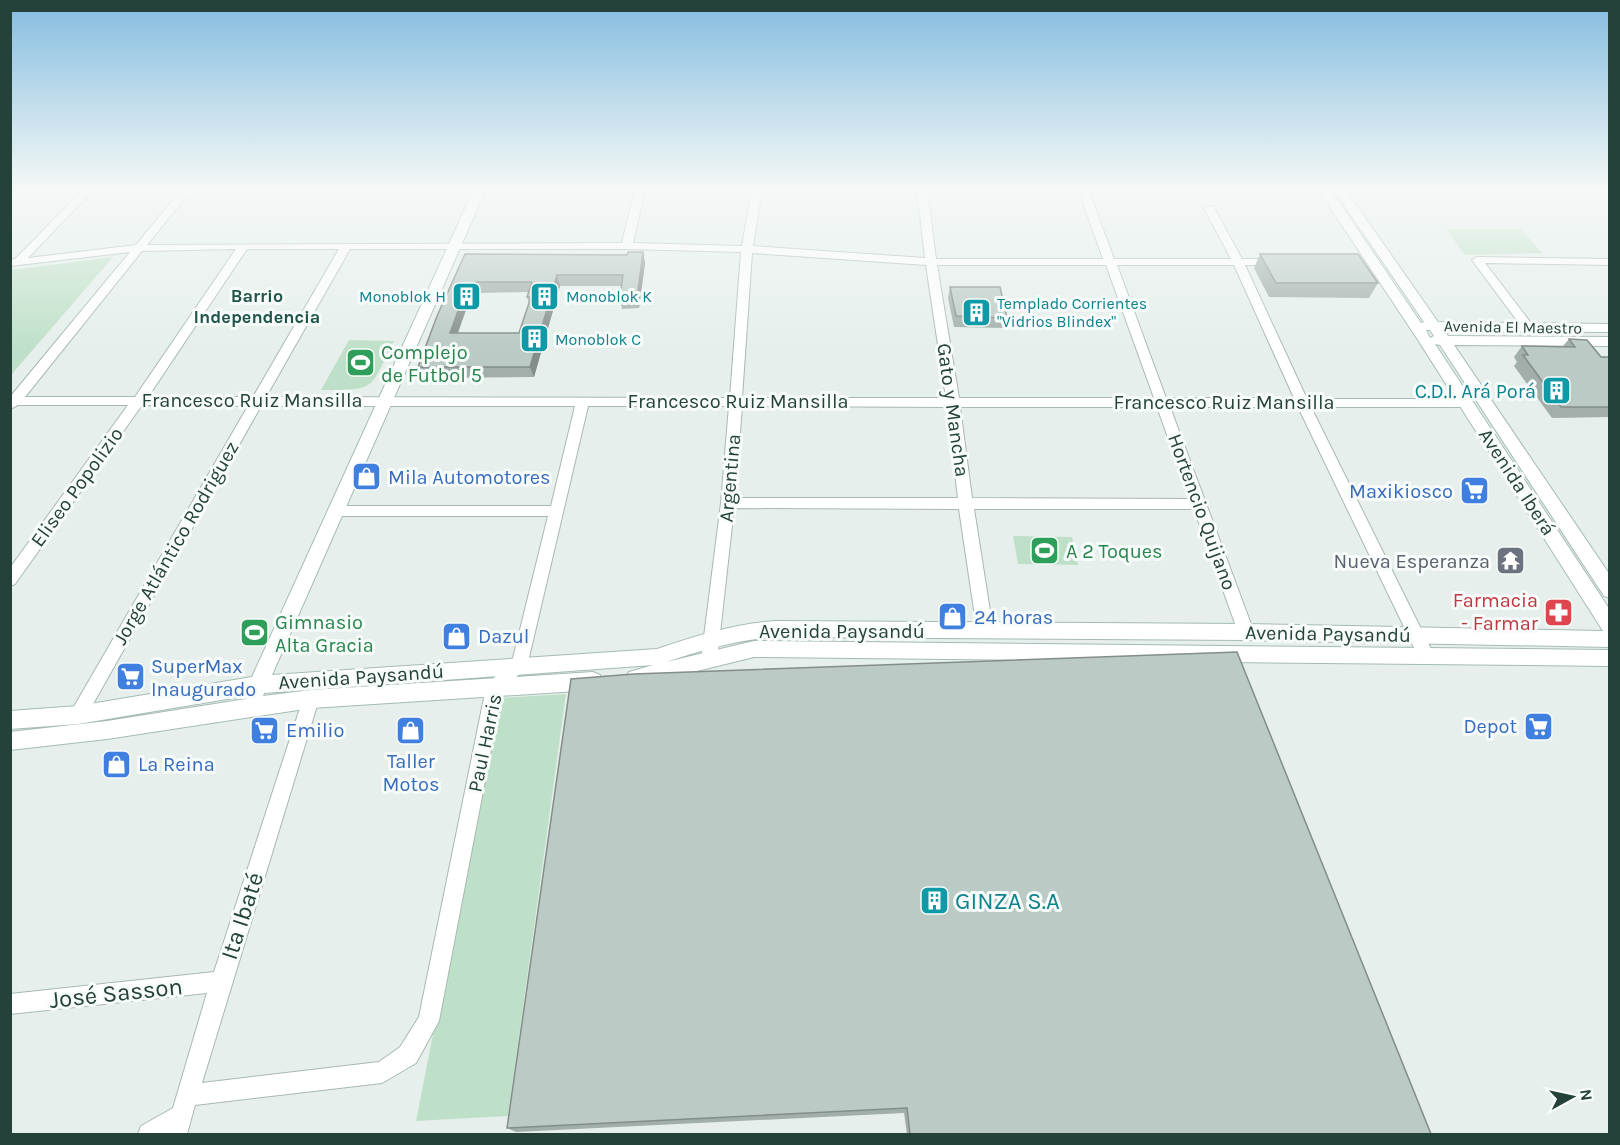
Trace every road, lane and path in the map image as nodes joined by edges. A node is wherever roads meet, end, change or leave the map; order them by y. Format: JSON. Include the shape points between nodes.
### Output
{"nodes":[{"id":1,"x":34,"y":242,"type":"edge"},
{"id":2,"x":144,"y":242,"type":"edge"},
{"id":3,"x":456,"y":242,"type":"edge"},
{"id":4,"x":628,"y":242,"type":"edge"},
{"id":5,"x":748,"y":242,"type":"edge"},
{"id":6,"x":929,"y":242,"type":"edge"},
{"id":7,"x":1103,"y":242,"type":"edge"},
{"id":8,"x":1227,"y":242,"type":"edge"},
{"id":9,"x":1360,"y":242,"type":"edge"},
{"id":10,"x":1371,"y":242,"type":"edge"},
{"id":11,"x":244,"y":246,"type":"junction"},
{"id":12,"x":346,"y":246,"type":"junction"},
{"id":13,"x":454,"y":246,"type":"junction"},
{"id":14,"x":627,"y":246,"type":"junction"},
{"id":15,"x":139,"y":248,"type":"junction"},
{"id":16,"x":747,"y":249,"type":"junction"},
{"id":17,"x":14,"y":262,"type":"edge"},
{"id":18,"x":931,"y":262,"type":"junction"},
{"id":19,"x":1110,"y":262,"type":"junction"},
{"id":20,"x":1238,"y":262,"type":"junction"},
{"id":21,"x":1282,"y":262,"type":"edge"},
{"id":22,"x":1610,"y":262,"type":"edge"},
{"id":23,"x":1357,"y":263,"type":"edge"},
{"id":24,"x":1374,"y":263,"type":"junction"},
{"id":25,"x":1528,"y":327,"type":"junction"},
{"id":26,"x":1610,"y":328,"type":"edge"},
{"id":27,"x":1425,"y":331,"type":"junction"},
{"id":28,"x":1444,"y":340,"type":"junction"},
{"id":29,"x":1610,"y":342,"type":"edge"},
{"id":30,"x":139,"y":400,"type":"junction"},
{"id":31,"x":257,"y":401,"type":"junction"},
{"id":32,"x":386,"y":401,"type":"junction"},
{"id":33,"x":583,"y":401,"type":"junction"},
{"id":34,"x":737,"y":401,"type":"junction"},
{"id":35,"x":12,"y":402,"type":"edge"},
{"id":36,"x":953,"y":402,"type":"junction"},
{"id":37,"x":1161,"y":402,"type":"junction"},
{"id":38,"x":1302,"y":402,"type":"junction"},
{"id":39,"x":1466,"y":403,"type":"junction"},
{"id":40,"x":728,"y":503,"type":"junction"},
{"id":41,"x":1199,"y":504,"type":"junction"},
{"id":42,"x":966,"y":505,"type":"junction"},
{"id":43,"x":336,"y":511,"type":"junction"},
{"id":44,"x":556,"y":511,"type":"junction"},
{"id":45,"x":10,"y":580,"type":"edge"},
{"id":46,"x":1610,"y":591,"type":"edge"},
{"id":47,"x":1610,"y":626,"type":"edge"},
{"id":48,"x":985,"y":630,"type":"junction"},
{"id":49,"x":1246,"y":632,"type":"junction"},
{"id":50,"x":1417,"y":635,"type":"junction"},
{"id":51,"x":712,"y":639,"type":"junction"},
{"id":52,"x":1610,"y":639,"type":"edge"},
{"id":53,"x":1426,"y":655,"type":"junction"},
{"id":54,"x":1610,"y":658,"type":"edge"},
{"id":55,"x":709,"y":660,"type":"junction"},
{"id":56,"x":519,"y":666,"type":"junction"},
{"id":57,"x":258,"y":686,"type":"junction"},
{"id":58,"x":494,"y":688,"type":"junction"},
{"id":59,"x":311,"y":699,"type":"junction"},
{"id":60,"x":249,"y":706,"type":"junction"},
{"id":61,"x":78,"y":715,"type":"junction"},
{"id":62,"x":11,"y":722,"type":"edge"},
{"id":63,"x":10,"y":741,"type":"edge"},
{"id":64,"x":221,"y":981,"type":"junction"},
{"id":65,"x":10,"y":1004,"type":"edge"},
{"id":66,"x":183,"y":1115,"type":"edge"},
{"id":67,"x":149,"y":1134,"type":"edge"}],
"edges":[{"from":1,"to":17,"type":"street"},
{"from":2,"to":15,"type":"street"},
{"from":3,"to":13,"type":"main road"},
{"from":4,"to":14,"type":"street"},
{"from":5,"to":16,"type":"street","name":"Argentina"},
{"from":6,"to":18,"type":"street","name":"Gato y Mancha"},
{"from":7,"to":19,"type":"street","name":"Hortencio Quijano"},
{"from":8,"to":20,"type":"street"},
{"from":9,"to":24,"type":"main road","name":"Avenida Iberá"},
{"from":10,"to":27,"type":"main road","name":"Avenida Iberá"},
{"from":11,"to":12,"type":"street"},
{"from":11,"to":15,"type":"street"},
{"from":11,"to":30,"type":"street","name":"Eliseo Popolizio"},
{"from":12,"to":13,"type":"street"},
{"from":12,"to":31,"type":"street","name":"Jorge Atlántico Rodriguez"},
{"from":13,"to":14,"type":"street"},
{"from":13,"to":32,"type":"main road"},
{"from":14,"to":16,"type":"street"},
{"from":15,"to":17,"type":"street"},
{"from":15,"to":35,"type":"street"},
{"from":16,"to":18,"type":"street"},
{"from":16,"to":34,"type":"street","name":"Argentina"},
{"from":18,"to":19,"type":"street"},
{"from":18,"to":36,"type":"street","name":"Gato y Mancha"},
{"from":19,"to":20,"type":"street"},
{"from":19,"to":37,"type":"street","name":"Hortencio Quijano"},
{"from":20,"to":21,"type":"street"},
{"from":20,"to":38,"type":"street"},
{"from":22,"to":25,"type":"street","via":[[1477,260]]},
{"from":23,"to":24,"type":"street"},
{"from":24,"to":27,"type":"main road","name":"Avenida Iberá"},
{"from":25,"to":26,"type":"main road","name":"Avenida El Maestro"},
{"from":25,"to":27,"type":"main road","name":"Avenida El Maestro"},
{"from":27,"to":28,"type":"main road","name":"Avenida El Maestro"},
{"from":27,"to":39,"type":"main road","name":"Avenida Iberá"},
{"from":28,"to":29,"type":"main road","name":"Avenida El Maestro"},
{"from":28,"to":46,"type":"main road","name":"Avenida Iberá"},
{"from":30,"to":31,"type":"street","name":"Francesco Ruiz Mansilla"},
{"from":30,"to":35,"type":"street","name":"Francesco Ruiz Mansilla"},
{"from":30,"to":45,"type":"street","name":"Eliseo Popolizio"},
{"from":31,"to":32,"type":"street","name":"Francesco Ruiz Mansilla"},
{"from":31,"to":61,"type":"street","name":"Jorge Atlántico Rodriguez"},
{"from":32,"to":33,"type":"street","name":"Francesco Ruiz Mansilla"},
{"from":32,"to":43,"type":"main road"},
{"from":33,"to":34,"type":"street","name":"Francesco Ruiz Mansilla"},
{"from":33,"to":44,"type":"street"},
{"from":34,"to":36,"type":"street","name":"Francesco Ruiz Mansilla"},
{"from":34,"to":40,"type":"street","name":"Argentina"},
{"from":36,"to":37,"type":"street","name":"Francesco Ruiz Mansilla"},
{"from":36,"to":42,"type":"street","name":"Gato y Mancha"},
{"from":37,"to":38,"type":"street","name":"Francesco Ruiz Mansilla"},
{"from":37,"to":41,"type":"street","name":"Hortencio Quijano"},
{"from":38,"to":39,"type":"street","name":"Francesco Ruiz Mansilla"},
{"from":38,"to":50,"type":"street"},
{"from":39,"to":47,"type":"main road","name":"Avenida Iberá"},
{"from":40,"to":42,"type":"street"},
{"from":40,"to":51,"type":"street","name":"Argentina"},
{"from":41,"to":42,"type":"street"},
{"from":41,"to":49,"type":"street","name":"Hortencio Quijano"},
{"from":42,"to":48,"type":"street","name":"Gato y Mancha"},
{"from":43,"to":44,"type":"street"},
{"from":43,"to":57,"type":"main road"},
{"from":44,"to":56,"type":"street"},
{"from":48,"to":49,"type":"main road","name":"Avenida Paysandú"},
{"from":48,"to":51,"type":"main road","name":"Avenida Paysandú","via":[[775,629]]},
{"from":49,"to":50,"type":"main road","name":"Avenida Paysandú"},
{"from":50,"to":52,"type":"main road","name":"Avenida Paysandú"},
{"from":50,"to":53,"type":"street"},
{"from":51,"to":55,"type":"street","name":"Argentina"},
{"from":51,"to":56,"type":"main road","name":"Avenida Paysandú","via":[[657,657]]},
{"from":53,"to":54,"type":"main road","name":"Avenida Paysandú"},
{"from":53,"to":55,"type":"main road","name":"Avenida Paysandú","via":[[754,649]]},
{"from":55,"to":58,"type":"main road","name":"Avenida Paysandú","via":[[647,676]]},
{"from":56,"to":57,"type":"main road","name":"Avenida Paysandú"},
{"from":56,"to":58,"type":"street","name":"Paul Harris"},
{"from":57,"to":60,"type":"main road"},
{"from":57,"to":61,"type":"main road","name":"Avenida Paysandú"},
{"from":58,"to":59,"type":"main road","name":"Avenida Paysandú"},
{"from":58,"to":66,"type":"street","name":"Paul Harris","via":[[429,1021],[408,1055],[382,1072]]},
{"from":59,"to":60,"type":"main road","name":"Avenida Paysandú"},
{"from":59,"to":64,"type":"street","name":"Ita Ibaté"},
{"from":60,"to":63,"type":"main road","name":"Avenida Paysandú","via":[[107,730]]},
{"from":61,"to":62,"type":"main road","name":"Avenida Paysandú"},
{"from":64,"to":65,"type":"street","name":"José Sasson"},
{"from":64,"to":66,"type":"street","name":"Ita Ibaté"},
{"from":66,"to":67,"type":"street"}]}
